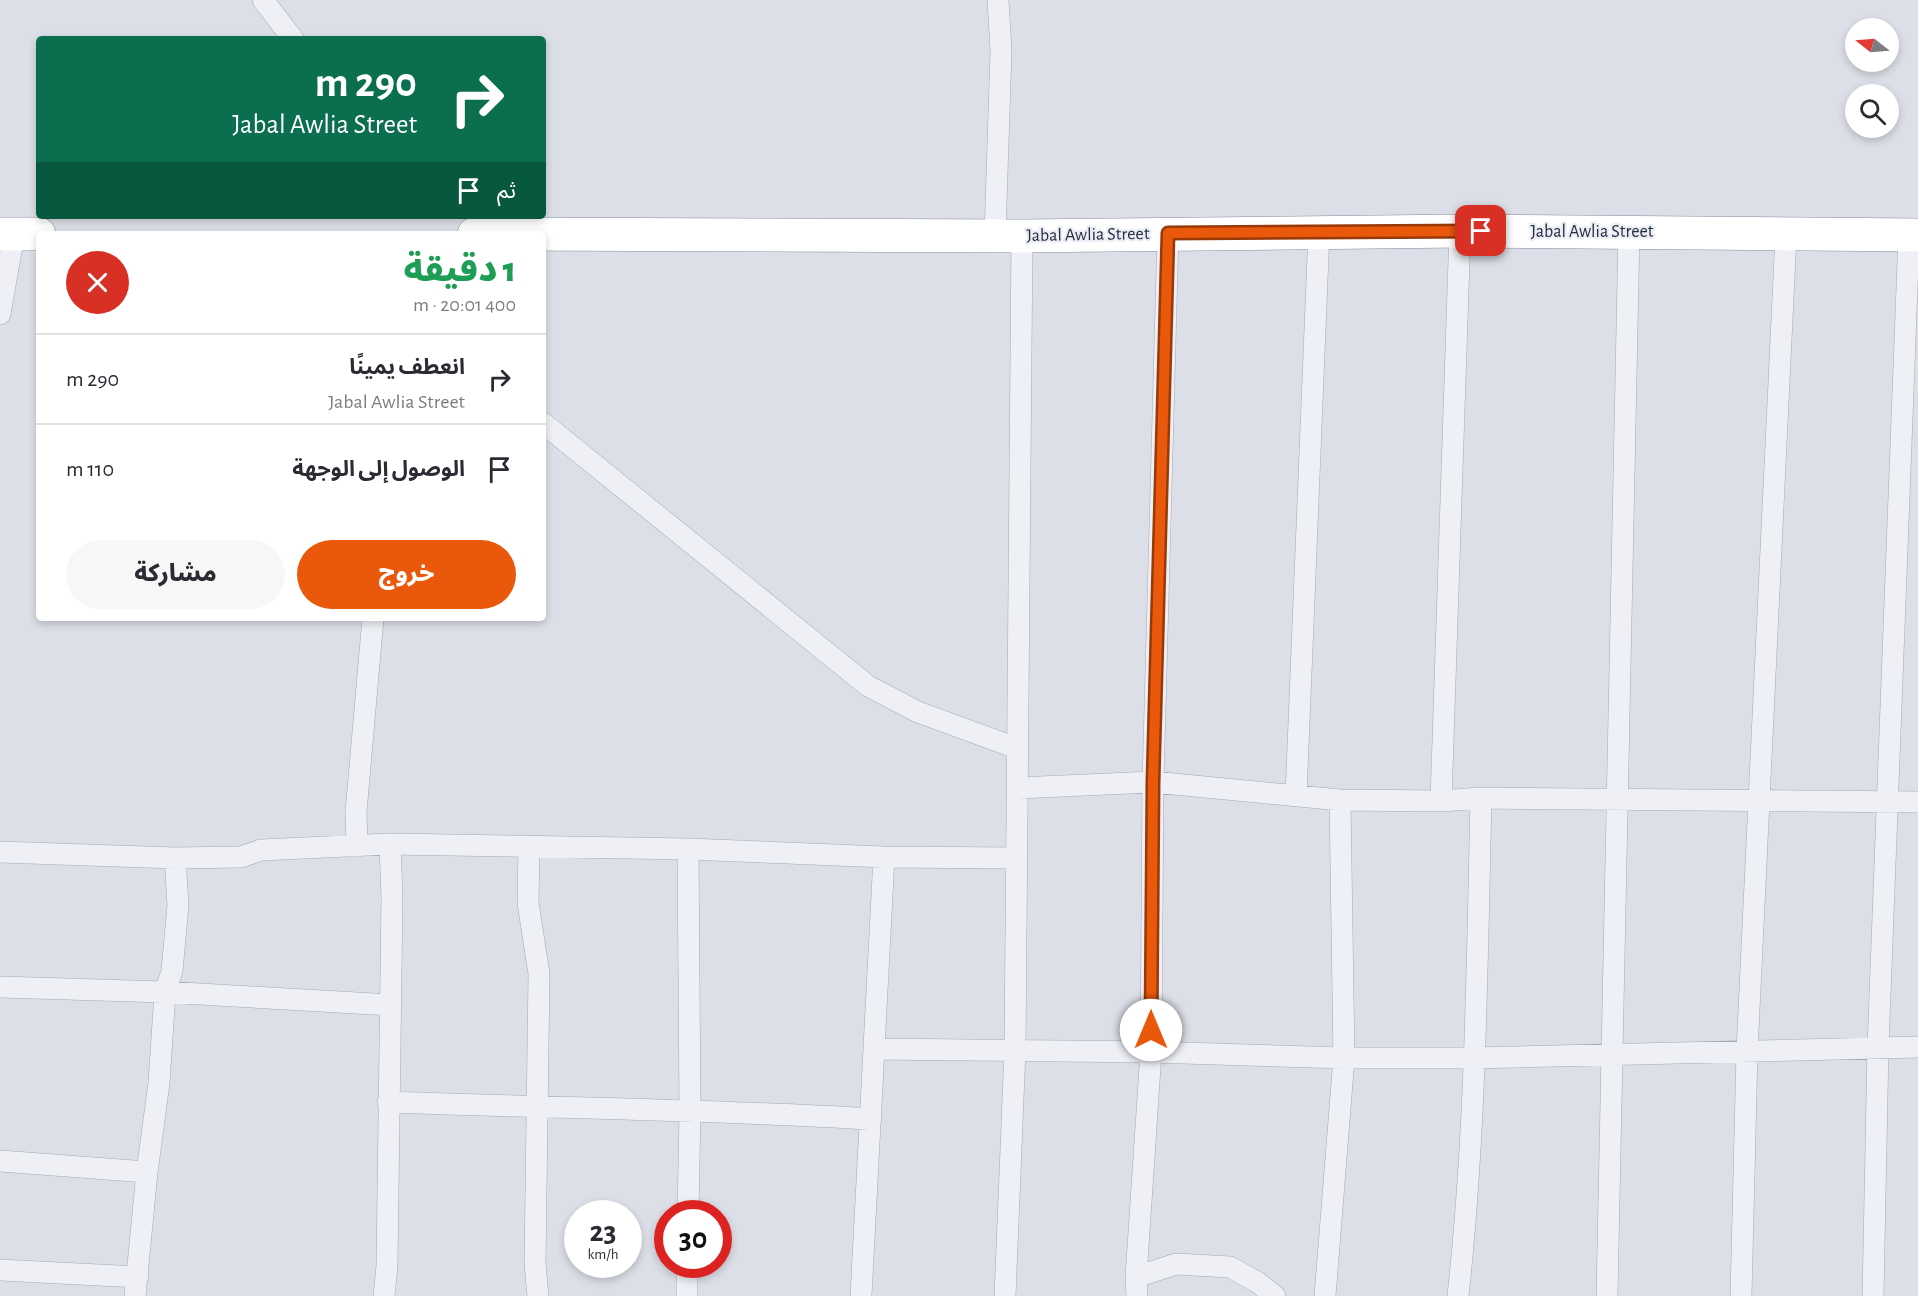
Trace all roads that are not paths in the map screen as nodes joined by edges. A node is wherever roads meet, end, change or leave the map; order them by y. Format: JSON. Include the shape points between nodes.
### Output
{"nodes":[{"id":1,"x":263,"y":0,"type":"edge"},
{"id":2,"x":998,"y":0,"type":"edge"},
{"id":3,"x":291,"y":36,"type":"edge"},
{"id":4,"x":488,"y":219,"type":"edge"},
{"id":5,"x":503,"y":231,"type":"edge"},
{"id":6,"x":1319,"y":231,"type":"junction"},
{"id":7,"x":1460,"y":231,"type":"junction"},
{"id":8,"x":1629,"y":232,"type":"junction"},
{"id":9,"x":546,"y":233,"type":"edge"},
{"id":10,"x":1168,"y":233,"type":"junction"},
{"id":11,"x":18,"y":234,"type":"edge"},
{"id":12,"x":1786,"y":235,"type":"junction"},
{"id":13,"x":1914,"y":235,"type":"edge"},
{"id":14,"x":1008,"y":236,"type":"junction"},
{"id":15,"x":0,"y":314,"type":"edge"},
{"id":16,"x":546,"y":425,"type":"edge"},
{"id":17,"x":373,"y":621,"type":"edge"},
{"id":18,"x":1016,"y":748,"type":"junction"},
{"id":19,"x":1153,"y":782,"type":"junction"},
{"id":20,"x":1017,"y":788,"type":"junction"},
{"id":21,"x":1296,"y":796,"type":"junction"},
{"id":22,"x":1481,"y":798,"type":"junction"},
{"id":23,"x":1340,"y":800,"type":"junction"},
{"id":24,"x":1441,"y":801,"type":"junction"},
{"id":25,"x":1617,"y":801,"type":"junction"},
{"id":26,"x":1759,"y":802,"type":"junction"},
{"id":27,"x":1889,"y":802,"type":"junction"},
{"id":28,"x":1918,"y":802,"type":"edge"},
{"id":29,"x":390,"y":844,"type":"junction"},
{"id":30,"x":357,"y":846,"type":"junction"},
{"id":31,"x":529,"y":847,"type":"junction"},
{"id":32,"x":688,"y":849,"type":"junction"},
{"id":33,"x":0,"y":852,"type":"edge"},
{"id":34,"x":884,"y":857,"type":"junction"},
{"id":35,"x":175,"y":858,"type":"junction"},
{"id":36,"x":1016,"y":858,"type":"junction"},
{"id":37,"x":0,"y":987,"type":"edge"},
{"id":38,"x":165,"y":992,"type":"junction"},
{"id":39,"x":391,"y":1005,"type":"junction"},
{"id":40,"x":1878,"y":1047,"type":"junction"},
{"id":41,"x":1918,"y":1047,"type":"edge"},
{"id":42,"x":875,"y":1049,"type":"junction"},
{"id":43,"x":1015,"y":1050,"type":"junction"},
{"id":44,"x":1151,"y":1052,"type":"junction"},
{"id":45,"x":1747,"y":1052,"type":"junction"},
{"id":46,"x":1611,"y":1054,"type":"junction"},
{"id":47,"x":1344,"y":1058,"type":"junction"},
{"id":48,"x":1474,"y":1058,"type":"junction"},
{"id":49,"x":388,"y":1102,"type":"junction"},
{"id":50,"x":537,"y":1108,"type":"junction"},
{"id":51,"x":690,"y":1112,"type":"junction"},
{"id":52,"x":871,"y":1119,"type":"junction"},
{"id":53,"x":0,"y":1161,"type":"edge"},
{"id":54,"x":147,"y":1172,"type":"junction"},
{"id":55,"x":688,"y":1200,"type":"edge"},
{"id":56,"x":0,"y":1270,"type":"edge"},
{"id":57,"x":687,"y":1278,"type":"edge"},
{"id":58,"x":137,"y":1286,"type":"edge"},
{"id":59,"x":1136,"y":1287,"type":"edge"},
{"id":60,"x":384,"y":1296,"type":"edge"},
{"id":61,"x":538,"y":1296,"type":"edge"},
{"id":62,"x":687,"y":1296,"type":"edge"},
{"id":63,"x":861,"y":1296,"type":"edge"},
{"id":64,"x":1005,"y":1296,"type":"edge"},
{"id":65,"x":1275,"y":1296,"type":"edge"},
{"id":66,"x":1325,"y":1296,"type":"edge"},
{"id":67,"x":1458,"y":1296,"type":"edge"},
{"id":68,"x":1607,"y":1296,"type":"edge"},
{"id":69,"x":1741,"y":1296,"type":"edge"},
{"id":70,"x":1873,"y":1296,"type":"edge"}],
"edges":[{"from":1,"to":3,"type":"street"},
{"from":2,"to":14,"type":"street"},
{"from":4,"to":5,"type":"street"},
{"from":6,"to":7,"type":"highway","name":"Jabal Awlia Street"},
{"from":6,"to":10,"type":"highway","name":"Jabal Awlia Street"},
{"from":6,"to":21,"type":"street"},
{"from":7,"to":8,"type":"highway","name":"Jabal Awlia Street"},
{"from":7,"to":24,"type":"street"},
{"from":8,"to":12,"type":"highway","name":"Jabal Awlia Street"},
{"from":8,"to":25,"type":"street"},
{"from":9,"to":14,"type":"highway","name":"Jabal Awlia Street"},
{"from":10,"to":14,"type":"highway","name":"Jabal Awlia Street"},
{"from":10,"to":19,"type":"street"},
{"from":11,"to":15,"type":"street"},
{"from":12,"to":13,"type":"highway","name":"Jabal Awlia Street"},
{"from":12,"to":26,"type":"street"},
{"from":13,"to":27,"type":"street"},
{"from":14,"to":18,"type":"street"},
{"from":16,"to":18,"type":"street","via":[[868,686],[918,712]]},
{"from":17,"to":30,"type":"street","via":[[356,812]]},
{"from":18,"to":20,"type":"street"},
{"from":19,"to":20,"type":"street"},
{"from":19,"to":21,"type":"street"},
{"from":19,"to":44,"type":"street"},
{"from":20,"to":36,"type":"street"},
{"from":21,"to":23,"type":"street"},
{"from":22,"to":24,"type":"street"},
{"from":22,"to":25,"type":"street"},
{"from":22,"to":48,"type":"street"},
{"from":23,"to":24,"type":"street"},
{"from":23,"to":47,"type":"street"},
{"from":25,"to":26,"type":"street"},
{"from":25,"to":46,"type":"street"},
{"from":26,"to":27,"type":"street"},
{"from":26,"to":45,"type":"street"},
{"from":27,"to":28,"type":"street"},
{"from":27,"to":40,"type":"street"},
{"from":29,"to":30,"type":"street"},
{"from":29,"to":31,"type":"street"},
{"from":29,"to":39,"type":"street"},
{"from":30,"to":35,"type":"street","via":[[261,850],[241,857]]},
{"from":31,"to":32,"type":"street"},
{"from":31,"to":50,"type":"street","via":[[528,903],[539,974]]},
{"from":32,"to":34,"type":"street"},
{"from":32,"to":51,"type":"street"},
{"from":33,"to":35,"type":"street"},
{"from":34,"to":36,"type":"street"},
{"from":34,"to":42,"type":"street"},
{"from":35,"to":38,"type":"street","via":[[178,905],[172,971]]},
{"from":36,"to":43,"type":"street"},
{"from":37,"to":38,"type":"street"},
{"from":38,"to":39,"type":"street"},
{"from":38,"to":54,"type":"street","via":[[159,1083]]},
{"from":39,"to":49,"type":"street"},
{"from":40,"to":41,"type":"street"},
{"from":40,"to":45,"type":"street"},
{"from":40,"to":70,"type":"street"},
{"from":42,"to":43,"type":"street"},
{"from":42,"to":52,"type":"street"},
{"from":43,"to":44,"type":"street"},
{"from":43,"to":64,"type":"street"},
{"from":44,"to":47,"type":"street"},
{"from":44,"to":59,"type":"street"},
{"from":45,"to":46,"type":"street"},
{"from":45,"to":69,"type":"street"},
{"from":46,"to":48,"type":"street"},
{"from":46,"to":68,"type":"street"},
{"from":47,"to":48,"type":"street"},
{"from":47,"to":66,"type":"street"},
{"from":48,"to":67,"type":"street","via":[[1466,1222]]},
{"from":49,"to":50,"type":"street"},
{"from":49,"to":60,"type":"street"},
{"from":50,"to":51,"type":"street"},
{"from":50,"to":61,"type":"street"},
{"from":51,"to":52,"type":"street"},
{"from":51,"to":55,"type":"street"},
{"from":52,"to":63,"type":"street"},
{"from":53,"to":54,"type":"street"},
{"from":54,"to":58,"type":"street"},
{"from":56,"to":58,"type":"street"},
{"from":57,"to":62,"type":"street"},
{"from":59,"to":65,"type":"street","via":[[1176,1264],[1230,1267]]}]}
